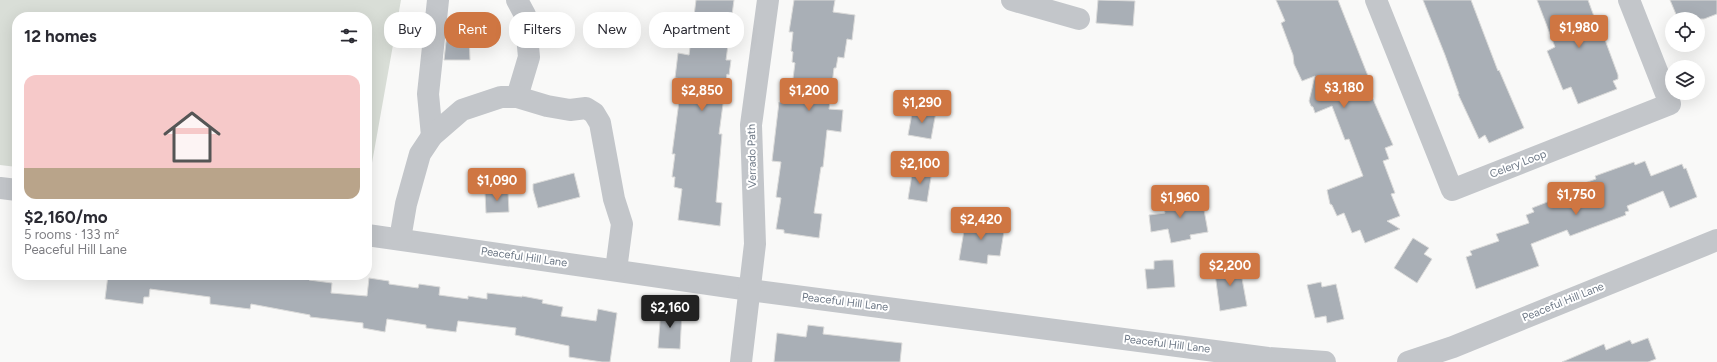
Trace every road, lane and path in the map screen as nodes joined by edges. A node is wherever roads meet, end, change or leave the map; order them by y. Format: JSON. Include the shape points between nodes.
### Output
{"nodes":[{"id":1,"x":438,"y":0,"type":"edge"},
{"id":2,"x":517,"y":0,"type":"edge"},
{"id":3,"x":768,"y":0,"type":"edge"},
{"id":4,"x":1012,"y":0,"type":"edge"},
{"id":5,"x":1376,"y":0,"type":"edge"},
{"id":6,"x":1628,"y":0,"type":"edge"},
{"id":7,"x":1079,"y":19,"type":"dead end"},
{"id":8,"x":517,"y":97,"type":"junction"},
{"id":9,"x":432,"y":136,"type":"junction"},
{"id":10,"x":0,"y":188,"type":"edge"},
{"id":11,"x":12,"y":189,"type":"edge"},
{"id":12,"x":372,"y":236,"type":"edge"},
{"id":13,"x":400,"y":239,"type":"junction"},
{"id":14,"x":1717,"y":240,"type":"edge"},
{"id":15,"x":616,"y":270,"type":"junction"},
{"id":16,"x":750,"y":290,"type":"junction"},
{"id":17,"x":1287,"y":361,"type":"edge"},
{"id":18,"x":741,"y":362,"type":"edge"},
{"id":19,"x":1324,"y":362,"type":"edge"},
{"id":20,"x":1408,"y":362,"type":"edge"}],
"edges":[{"from":1,"to":9,"type":"street","via":[[428,94]]},
{"from":2,"to":8,"type":"street","via":[[525,15],[529,57]]},
{"from":3,"to":16,"type":"street","name":"Verrado Path","via":[[751,125],[755,244]]},
{"from":4,"to":7,"type":"street"},
{"from":5,"to":6,"type":"street","name":"Celery Loop","via":[[1452,190],[1670,104]]},
{"from":8,"to":9,"type":"street","via":[[500,97],[462,110]]},
{"from":8,"to":15,"type":"street","via":[[570,110],[586,108],[594,113],[600,123],[614,199],[622,224]]},
{"from":9,"to":13,"type":"street","via":[[420,154],[406,204]]},
{"from":10,"to":11,"type":"street"},
{"from":12,"to":13,"type":"street","name":"Peaceful Hill Lane"},
{"from":13,"to":15,"type":"street","name":"Peaceful Hill Lane"},
{"from":14,"to":20,"type":"street","name":"Peaceful Hill Lane","via":[[1453,347]]},
{"from":15,"to":16,"type":"street","name":"Peaceful Hill Lane"},
{"from":16,"to":17,"type":"street","name":"Peaceful Hill Lane"},
{"from":16,"to":18,"type":"street","name":"Verrado Path"},
{"from":17,"to":19,"type":"street","name":"Peaceful Hill Lane"}]}
